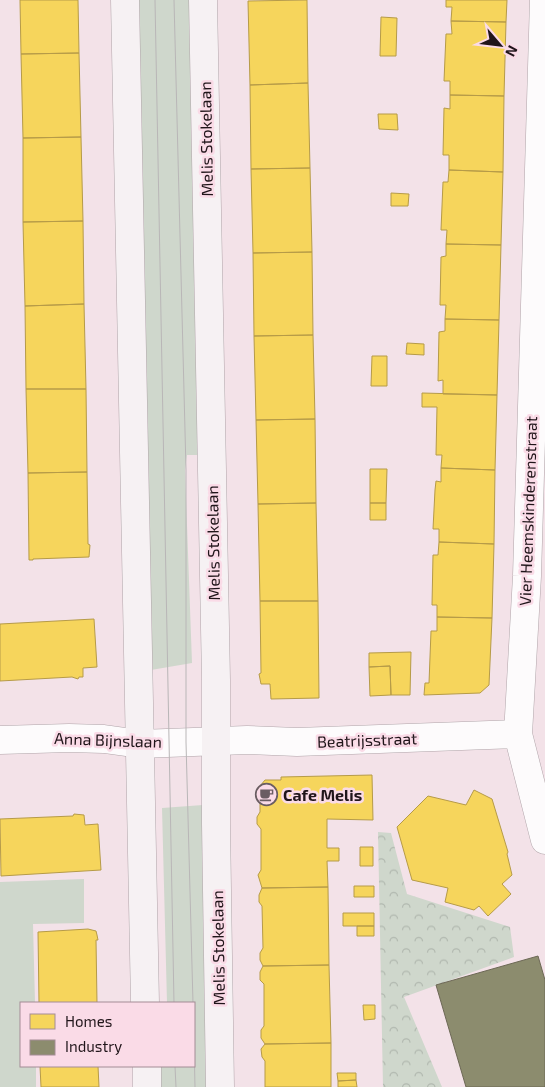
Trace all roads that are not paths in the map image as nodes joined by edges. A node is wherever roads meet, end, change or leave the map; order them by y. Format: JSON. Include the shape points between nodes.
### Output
{"nodes":[{"id":1,"x":125,"y":0,"type":"edge"},
{"id":2,"x":203,"y":0,"type":"edge"},
{"id":3,"x":544,"y":0,"type":"edge"},
{"id":4,"x":540,"y":244,"type":"edge"},
{"id":5,"x":536,"y":576,"type":"edge"},
{"id":6,"x":518,"y":734,"type":"junction"},
{"id":7,"x":0,"y":740,"type":"edge"},
{"id":8,"x":217,"y":740,"type":"junction"},
{"id":9,"x":140,"y":744,"type":"junction"},
{"id":10,"x":545,"y":840,"type":"edge"},
{"id":11,"x":146,"y":1002,"type":"edge"},
{"id":12,"x":147,"y":1067,"type":"edge"},
{"id":13,"x":147,"y":1087,"type":"edge"},
{"id":14,"x":220,"y":1087,"type":"edge"}],
"edges":[{"from":1,"to":9,"type":"street"},
{"from":2,"to":8,"type":"street","name":"Melis Stokelaan"},
{"from":3,"to":4,"type":"street","name":"Vier Heemskinderenstraat"},
{"from":4,"to":5,"type":"street","name":"Vier Heemskinderenstraat"},
{"from":5,"to":6,"type":"street","name":"Vier Heemskinderenstraat"},
{"from":6,"to":8,"type":"street","name":"Beatrijsstraat","via":[[297,742]]},
{"from":6,"to":10,"type":"street","name":"Vier Heemskinderenstraat"},
{"from":7,"to":9,"type":"street","name":"Anna Bijnslaan","via":[[69,738]]},
{"from":8,"to":9,"type":"street","name":"Anna Bijnslaan"},
{"from":8,"to":14,"type":"street","name":"Melis Stokelaan"},
{"from":9,"to":11,"type":"street"},
{"from":12,"to":13,"type":"street"}]}
